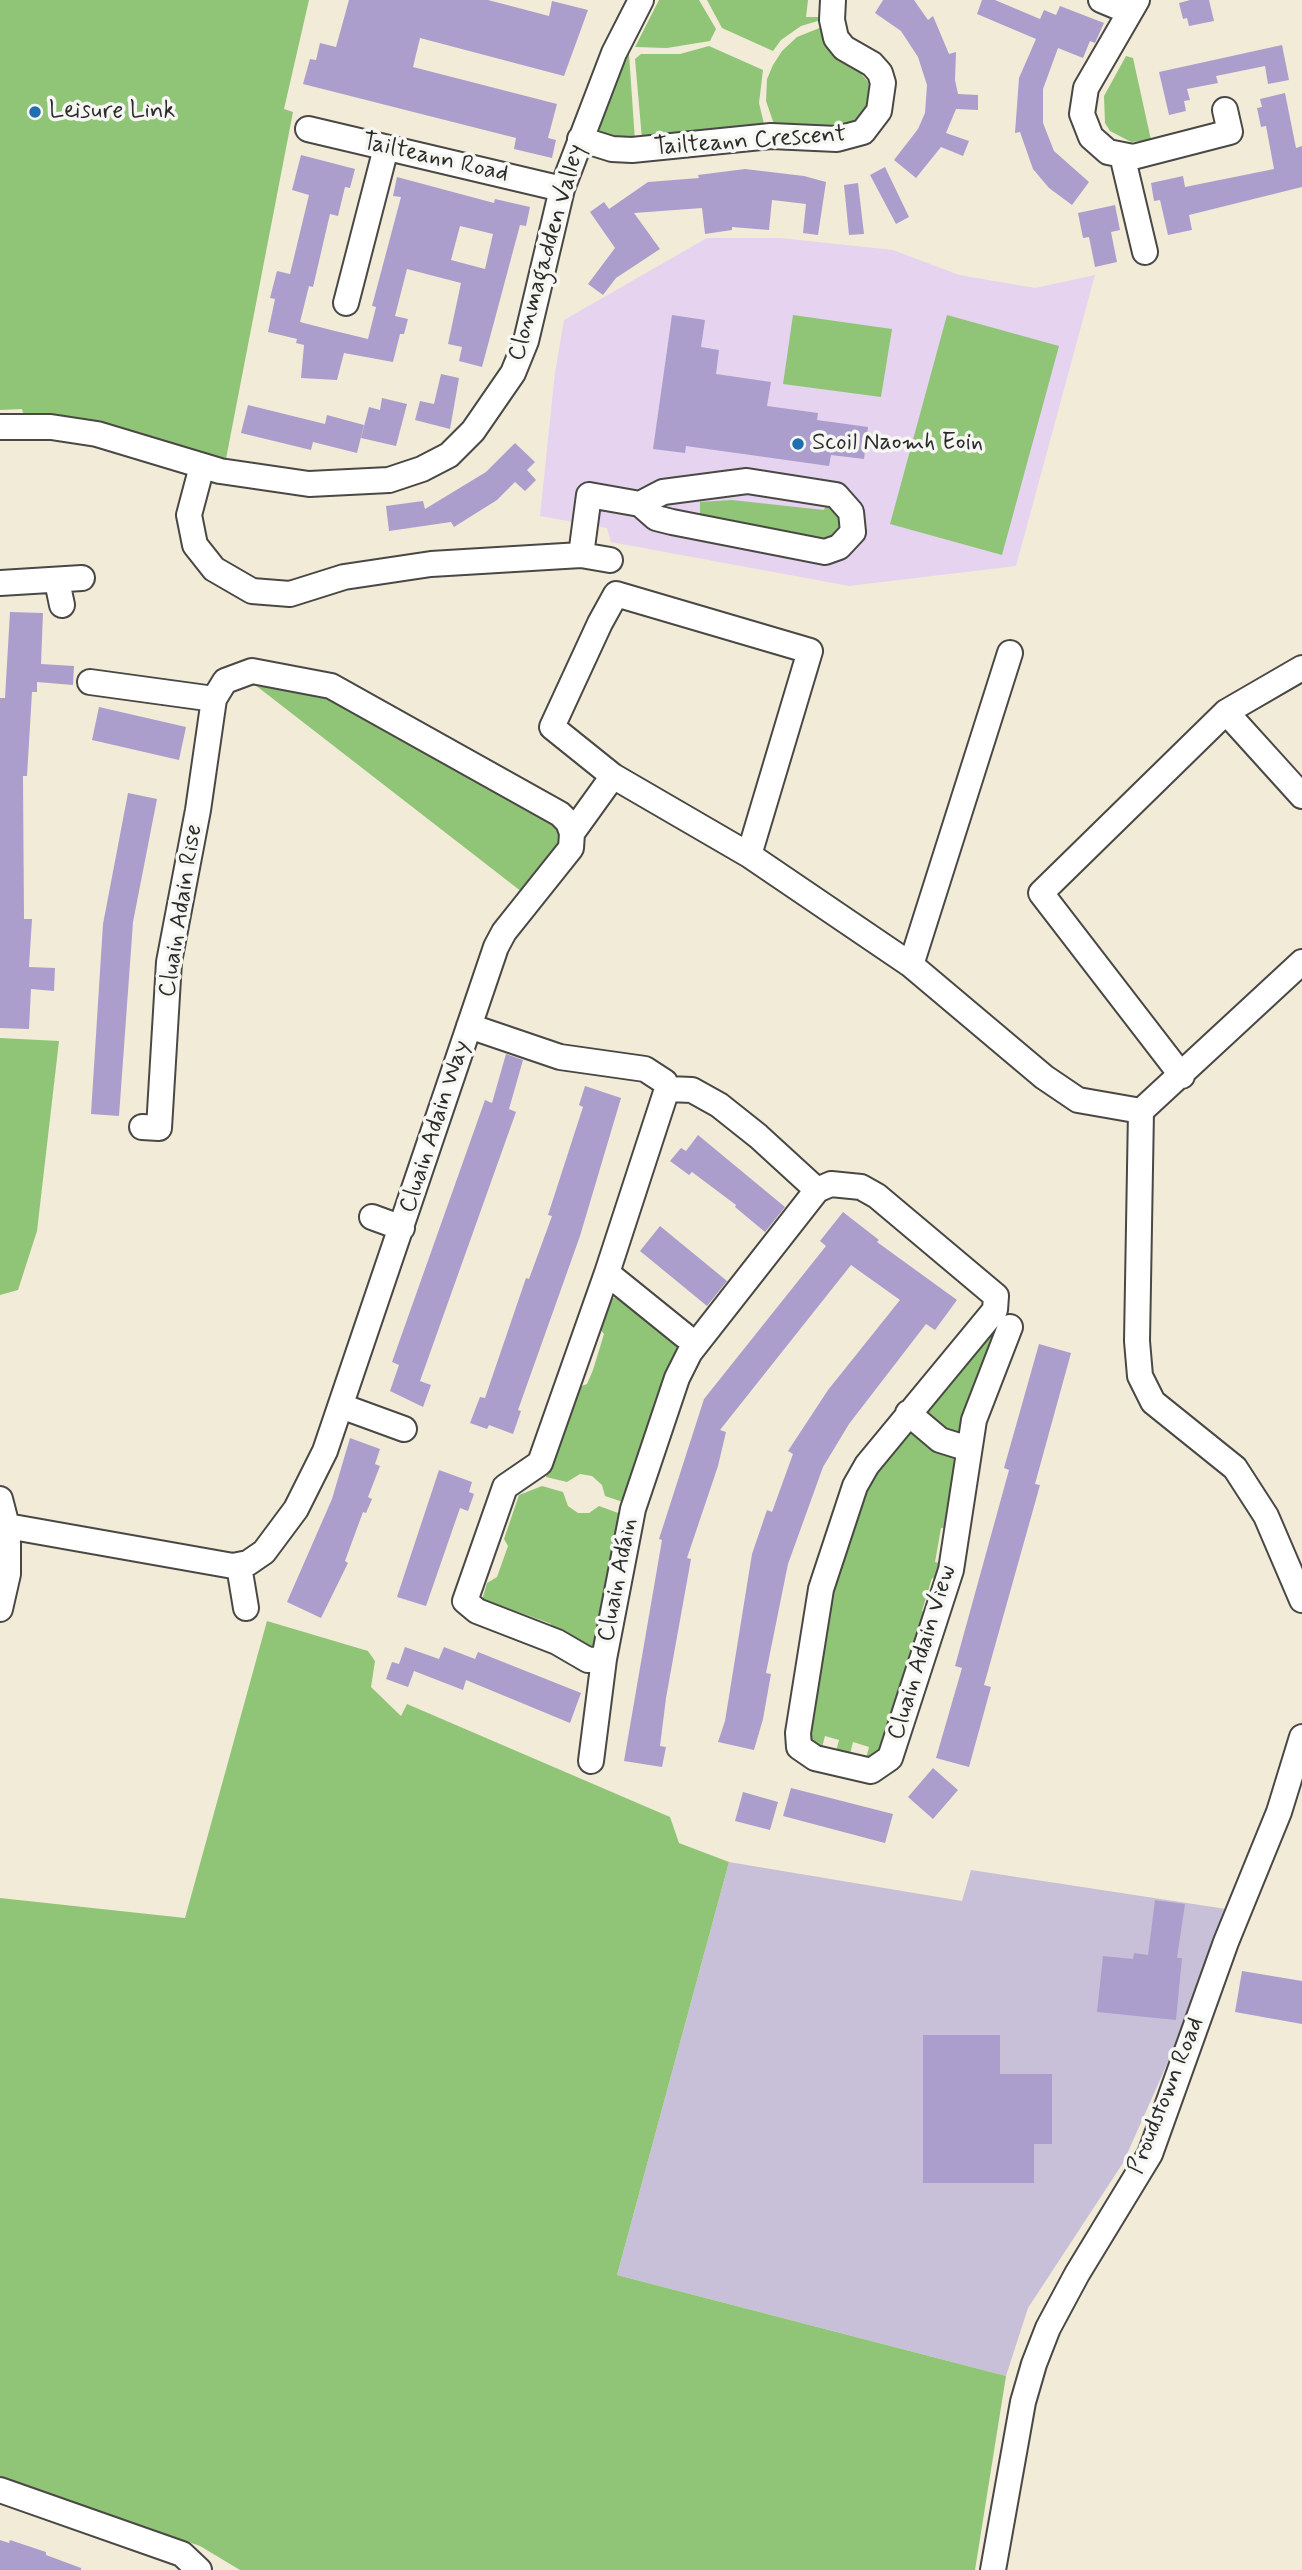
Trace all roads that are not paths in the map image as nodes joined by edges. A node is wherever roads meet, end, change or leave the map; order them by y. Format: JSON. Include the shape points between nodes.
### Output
{"nodes":[{"id":1,"x":641,"y":0,"type":"edge"},
{"id":2,"x":1101,"y":0,"type":"edge"},
{"id":3,"x":1133,"y":6,"type":"edge"},
{"id":4,"x":833,"y":10,"type":"edge"},
{"id":5,"x":1225,"y":110,"type":"dead end"},
{"id":6,"x":308,"y":129,"type":"dead end"},
{"id":7,"x":580,"y":139,"type":"junction"},
{"id":8,"x":386,"y":148,"type":"junction"},
{"id":9,"x":1122,"y":155,"type":"junction"},
{"id":10,"x":562,"y":189,"type":"junction"},
{"id":11,"x":1145,"y":252,"type":"dead end"},
{"id":12,"x":346,"y":303,"type":"dead end"},
{"id":13,"x":0,"y":427,"type":"edge"},
{"id":14,"x":202,"y":466,"type":"junction"},
{"id":15,"x":640,"y":504,"type":"junction"},
{"id":16,"x":581,"y":555,"type":"junction"},
{"id":17,"x":610,"y":561,"type":"dead end"},
{"id":18,"x":82,"y":578,"type":"dead end"},
{"id":19,"x":57,"y":581,"type":"junction"},
{"id":20,"x":0,"y":583,"type":"edge"},
{"id":21,"x":62,"y":605,"type":"dead end"},
{"id":22,"x":1010,"y":653,"type":"dead end"},
{"id":23,"x":1302,"y":668,"type":"edge"},
{"id":24,"x":90,"y":682,"type":"dead end"},
{"id":25,"x":219,"y":690,"type":"junction"},
{"id":26,"x":1226,"y":712,"type":"junction"},
{"id":27,"x":612,"y":776,"type":"junction"},
{"id":28,"x":1302,"y":796,"type":"edge"},
{"id":29,"x":572,"y":833,"type":"junction"},
{"id":30,"x":748,"y":855,"type":"junction"},
{"id":31,"x":1302,"y":962,"type":"edge"},
{"id":32,"x":911,"y":965,"type":"junction"},
{"id":33,"x":469,"y":1026,"type":"junction"},
{"id":34,"x":1182,"y":1076,"type":"junction"},
{"id":35,"x":667,"y":1089,"type":"junction"},
{"id":36,"x":1141,"y":1111,"type":"junction"},
{"id":37,"x":142,"y":1127,"type":"dead end"},
{"id":38,"x":817,"y":1190,"type":"junction"},
{"id":39,"x":372,"y":1217,"type":"dead end"},
{"id":40,"x":402,"y":1228,"type":"junction"},
{"id":41,"x":607,"y":1273,"type":"junction"},
{"id":42,"x":1010,"y":1327,"type":"dead end"},
{"id":43,"x":685,"y":1336,"type":"dead end"},
{"id":44,"x":341,"y":1406,"type":"junction"},
{"id":45,"x":908,"y":1413,"type":"junction"},
{"id":46,"x":404,"y":1429,"type":"dead end"},
{"id":47,"x":969,"y":1449,"type":"junction"},
{"id":48,"x":0,"y":1499,"type":"edge"},
{"id":49,"x":7,"y":1526,"type":"junction"},
{"id":50,"x":239,"y":1566,"type":"junction"},
{"id":51,"x":1302,"y":1600,"type":"edge"},
{"id":52,"x":246,"y":1608,"type":"dead end"},
{"id":53,"x":0,"y":1609,"type":"edge"},
{"id":54,"x":604,"y":1660,"type":"junction"},
{"id":55,"x":1302,"y":1737,"type":"edge"},
{"id":56,"x":591,"y":1761,"type":"dead end"},
{"id":57,"x":0,"y":2490,"type":"edge"},
{"id":58,"x":199,"y":2570,"type":"edge"},
{"id":59,"x":993,"y":2570,"type":"edge"}],
"edges":[{"from":1,"to":7,"type":"street","name":"Clonmagadden Valley"},
{"from":2,"to":3,"type":"street"},
{"from":3,"to":9,"type":"street","via":[[1086,88],[1082,114],[1091,138],[1108,152]]},
{"from":4,"to":7,"type":"street","name":"Tailteann Crescent","via":[[836,38],[880,73],[883,97],[879,111],[863,132],[837,139],[760,137],[632,150]]},
{"from":5,"to":9,"type":"street","via":[[1230,132],[1133,157]]},
{"from":6,"to":8,"type":"street","name":"Tailteann Road"},
{"from":7,"to":10,"type":"street","name":"Clonmagadden Valley"},
{"from":8,"to":10,"type":"street","name":"Tailteann Road"},
{"from":8,"to":12,"type":"street"},
{"from":9,"to":11,"type":"street"},
{"from":10,"to":14,"type":"street","name":"Clonmagadden Valley","via":[[526,341],[513,373],[473,431],[449,455],[389,480],[354,484],[264,479]]},
{"from":13,"to":14,"type":"street","name":"Clonmagadden Valley","via":[[51,426],[97,434]]},
{"from":14,"to":16,"type":"street","via":[[189,515],[195,545],[214,569],[252,591],[290,594],[393,568]]},
{"from":15,"to":15,"type":"street","via":[[663,492],[747,481],[802,488],[836,495],[851,512],[853,532],[839,547],[825,552],[656,518]]},
{"from":15,"to":16,"type":"street","via":[[589,495]]},
{"from":16,"to":17,"type":"street"},
{"from":18,"to":19,"type":"street"},
{"from":19,"to":20,"type":"street"},
{"from":19,"to":21,"type":"street"},
{"from":22,"to":32,"type":"street"},
{"from":23,"to":26,"type":"street"},
{"from":24,"to":25,"type":"street"},
{"from":25,"to":29,"type":"street","via":[[252,671],[331,686],[560,814]]},
{"from":25,"to":37,"type":"street","name":"Cluain Adain Rise","via":[[169,962],[159,1128]]},
{"from":26,"to":28,"type":"street"},
{"from":26,"to":34,"type":"street","via":[[1041,893]]},
{"from":27,"to":29,"type":"street","name":"Cluain Adain Way"},
{"from":27,"to":30,"type":"street"},
{"from":27,"to":30,"type":"street","via":[[552,727],[616,594],[810,651]]},
{"from":29,"to":33,"type":"street","name":"Cluain Adain Way","via":[[564,860],[504,932]]},
{"from":30,"to":32,"type":"street"},
{"from":31,"to":34,"type":"street"},
{"from":32,"to":36,"type":"street","via":[[1078,1100]]},
{"from":33,"to":35,"type":"street","via":[[560,1057],[645,1069],[665,1082]]},
{"from":33,"to":40,"type":"street","name":"Cluain Adain Way"},
{"from":34,"to":36,"type":"street"},
{"from":35,"to":38,"type":"street","via":[[692,1090],[719,1105]]},
{"from":35,"to":41,"type":"street"},
{"from":36,"to":51,"type":"street","via":[[1140,1376],[1153,1402],[1235,1468],[1266,1516]]},
{"from":38,"to":45,"type":"street","name":"Cluain Adain View","via":[[831,1184],[861,1187],[877,1196],[996,1296],[995,1310]]},
{"from":38,"to":54,"type":"street","name":"Cluain Adáin","via":[[690,1352],[677,1378],[633,1509]]},
{"from":39,"to":40,"type":"street"},
{"from":40,"to":44,"type":"street","name":"Cluain Adain Way"},
{"from":41,"to":43,"type":"street"},
{"from":41,"to":54,"type":"street","name":"Cluain Adáin","via":[[540,1463],[505,1487],[465,1601],[477,1611],[557,1642],[588,1660]]},
{"from":42,"to":47,"type":"street","name":"Cluain Adain View","via":[[974,1420]]},
{"from":44,"to":46,"type":"street"},
{"from":44,"to":50,"type":"street","name":"Cluain Adain Way","via":[[325,1451],[296,1508],[264,1552]]},
{"from":45,"to":47,"type":"street","via":[[940,1440]]},
{"from":45,"to":47,"type":"street","name":"Cluain Adain View","via":[[855,1486],[827,1563],[798,1733],[799,1747],[815,1758],[872,1771],[890,1758],[951,1570]]},
{"from":48,"to":49,"type":"street"},
{"from":49,"to":50,"type":"street"},
{"from":49,"to":53,"type":"street","via":[[8,1574]]},
{"from":50,"to":52,"type":"street"},
{"from":54,"to":56,"type":"street"},
{"from":55,"to":59,"type":"street","name":"Proudstown Road","via":[[1279,1812],[1226,1942],[1150,2154],[1077,2274],[1034,2364]]},
{"from":57,"to":58,"type":"street","via":[[182,2554]]}]}
